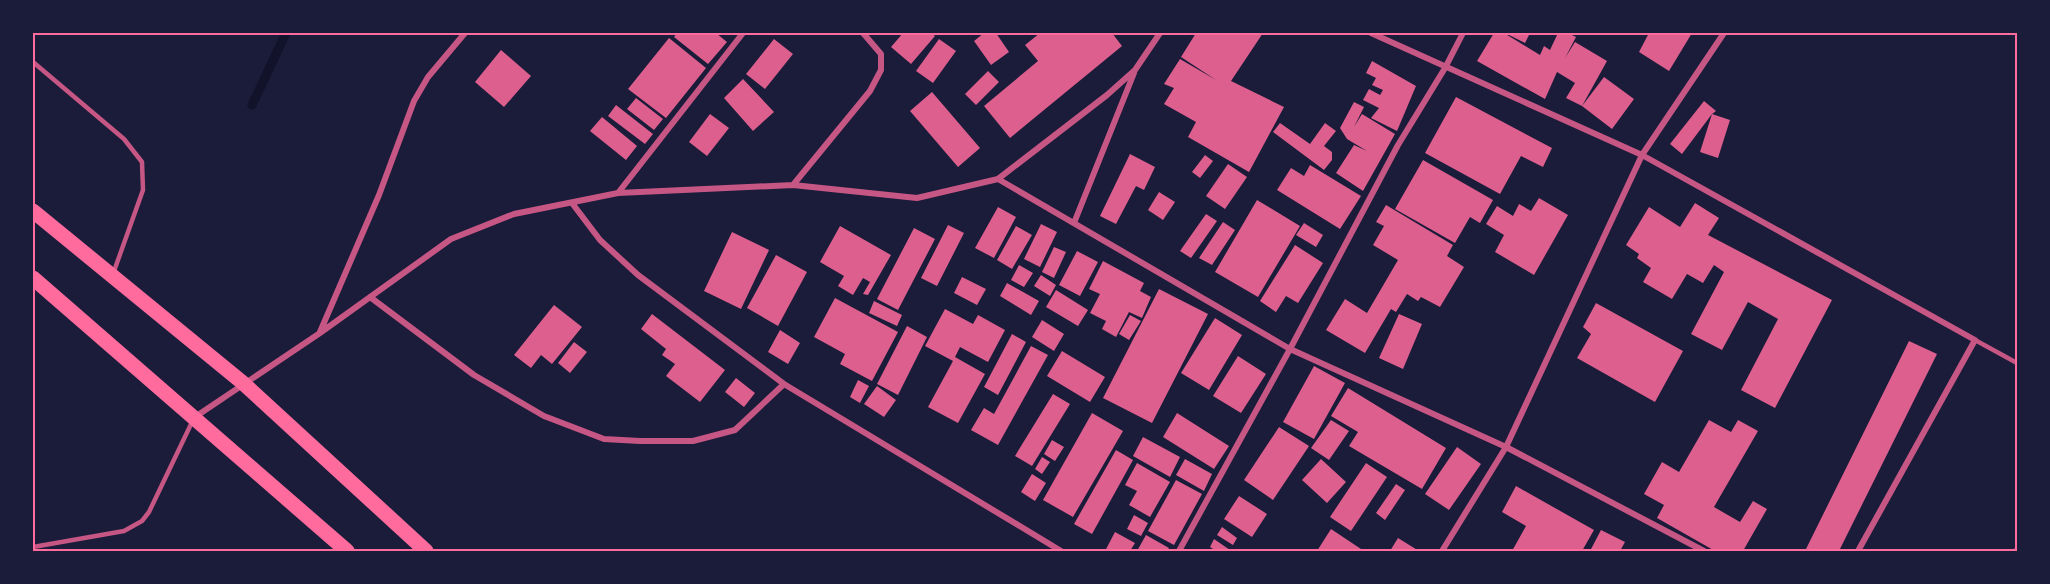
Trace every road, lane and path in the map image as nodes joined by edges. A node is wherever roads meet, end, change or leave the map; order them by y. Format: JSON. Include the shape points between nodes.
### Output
{"nodes":[{"id":1,"x":465,"y":33,"type":"edge"},
{"id":2,"x":743,"y":33,"type":"edge"},
{"id":3,"x":862,"y":33,"type":"edge"},
{"id":4,"x":1160,"y":33,"type":"edge"},
{"id":5,"x":1371,"y":33,"type":"edge"},
{"id":6,"x":1463,"y":33,"type":"edge"},
{"id":7,"x":1724,"y":33,"type":"edge"},
{"id":8,"x":33,"y":62,"type":"edge"},
{"id":9,"x":1445,"y":68,"type":"junction"},
{"id":10,"x":1135,"y":70,"type":"junction"},
{"id":11,"x":1642,"y":155,"type":"junction"},
{"id":12,"x":998,"y":178,"type":"junction"},
{"id":13,"x":793,"y":186,"type":"junction"},
{"id":14,"x":618,"y":193,"type":"junction"},
{"id":15,"x":572,"y":203,"type":"junction"},
{"id":16,"x":33,"y":211,"type":"edge"},
{"id":17,"x":1074,"y":223,"type":"junction"},
{"id":18,"x":112,"y":277,"type":"junction"},
{"id":19,"x":34,"y":280,"type":"edge"},
{"id":20,"x":370,"y":297,"type":"junction"},
{"id":21,"x":320,"y":333,"type":"junction"},
{"id":22,"x":1975,"y":340,"type":"junction"},
{"id":23,"x":1290,"y":349,"type":"junction"},
{"id":24,"x":2017,"y":363,"type":"edge"},
{"id":25,"x":243,"y":383,"type":"junction"},
{"id":26,"x":784,"y":384,"type":"junction"},
{"id":27,"x":194,"y":418,"type":"junction"},
{"id":28,"x":1506,"y":447,"type":"junction"},
{"id":29,"x":33,"y":547,"type":"edge"},
{"id":30,"x":347,"y":551,"type":"edge"},
{"id":31,"x":426,"y":551,"type":"edge"},
{"id":32,"x":1061,"y":551,"type":"edge"},
{"id":33,"x":1179,"y":551,"type":"edge"},
{"id":34,"x":1442,"y":551,"type":"edge"},
{"id":35,"x":1704,"y":551,"type":"edge"},
{"id":36,"x":1858,"y":551,"type":"edge"}],
"edges":[{"from":1,"to":21,"type":"street","via":[[428,77],[414,101]]},
{"from":2,"to":14,"type":"street"},
{"from":3,"to":13,"type":"street","via":[[881,54],[881,70],[870,91]]},
{"from":4,"to":10,"type":"street"},
{"from":5,"to":9,"type":"street"},
{"from":6,"to":9,"type":"street"},
{"from":7,"to":11,"type":"street"},
{"from":8,"to":18,"type":"lane","via":[[124,140],[142,162],[143,190]]},
{"from":9,"to":11,"type":"street"},
{"from":9,"to":23,"type":"street","via":[[1398,145]]},
{"from":10,"to":12,"type":"street"},
{"from":10,"to":17,"type":"street"},
{"from":11,"to":22,"type":"street"},
{"from":11,"to":28,"type":"street"},
{"from":12,"to":13,"type":"street","via":[[917,198]]},
{"from":12,"to":17,"type":"street"},
{"from":13,"to":14,"type":"street"},
{"from":14,"to":15,"type":"street"},
{"from":15,"to":20,"type":"street","via":[[514,214],[451,239]]},
{"from":15,"to":26,"type":"street","via":[[600,240],[638,275]]},
{"from":16,"to":18,"type":"main road"},
{"from":17,"to":23,"type":"street"},
{"from":18,"to":25,"type":"main road"},
{"from":19,"to":27,"type":"main road"},
{"from":20,"to":21,"type":"street"},
{"from":20,"to":26,"type":"street","via":[[474,375],[544,416],[604,439],[693,441],[735,430]]},
{"from":21,"to":25,"type":"street"},
{"from":22,"to":24,"type":"lane"},
{"from":22,"to":36,"type":"street"},
{"from":23,"to":28,"type":"street"},
{"from":23,"to":33,"type":"street"},
{"from":25,"to":27,"type":"street"},
{"from":25,"to":31,"type":"main road"},
{"from":26,"to":32,"type":"street"},
{"from":27,"to":29,"type":"lane","via":[[142,521],[124,531]]},
{"from":27,"to":30,"type":"main road"},
{"from":28,"to":34,"type":"street"},
{"from":28,"to":35,"type":"street"}]}
